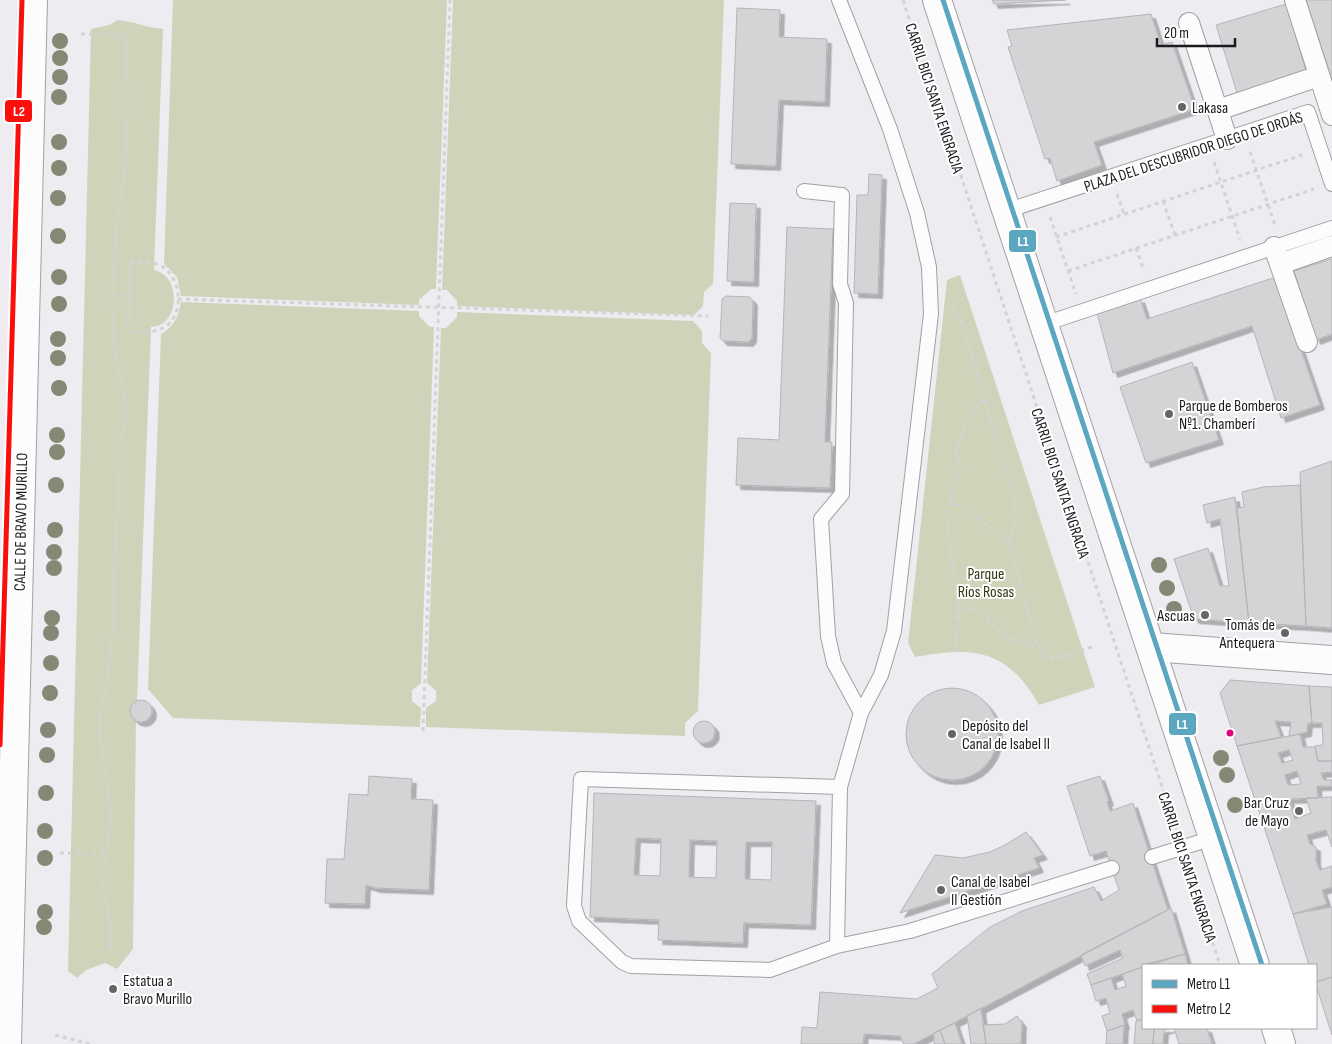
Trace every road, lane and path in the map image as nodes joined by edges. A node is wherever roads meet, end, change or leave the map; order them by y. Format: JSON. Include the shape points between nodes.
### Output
{"nodes":[{"id":1,"x":33,"y":0,"type":"edge"},
{"id":2,"x":450,"y":0,"type":"edge"},
{"id":3,"x":839,"y":0,"type":"edge"},
{"id":4,"x":902,"y":0,"type":"edge"},
{"id":5,"x":937,"y":0,"type":"edge"},
{"id":6,"x":1295,"y":0,"type":"edge"},
{"id":7,"x":1189,"y":23,"type":"dead end"},
{"id":8,"x":81,"y":34,"type":"dead end"},
{"id":9,"x":1319,"y":76,"type":"junction"},
{"id":10,"x":1218,"y":110,"type":"junction"},
{"id":11,"x":1332,"y":115,"type":"edge"},
{"id":12,"x":1235,"y":136,"type":"junction"},
{"id":13,"x":1208,"y":145,"type":"junction"},
{"id":14,"x":1320,"y":148,"type":"junction"},
{"id":15,"x":1256,"y":170,"type":"junction"},
{"id":16,"x":1220,"y":182,"type":"junction"},
{"id":17,"x":1332,"y":183,"type":"edge"},
{"id":18,"x":804,"y":191,"type":"dead end"},
{"id":19,"x":1163,"y":201,"type":"junction"},
{"id":20,"x":1267,"y":204,"type":"junction"},
{"id":21,"x":1006,"y":211,"type":"junction"},
{"id":22,"x":1232,"y":216,"type":"junction"},
{"id":23,"x":1332,"y":228,"type":"edge"},
{"id":24,"x":1175,"y":235,"type":"junction"},
{"id":25,"x":1332,"y":246,"type":"edge"},
{"id":26,"x":1278,"y":252,"type":"junction"},
{"id":27,"x":1246,"y":256,"type":"junction"},
{"id":28,"x":112,"y":295,"type":"junction"},
{"id":29,"x":129,"y":296,"type":"junction"},
{"id":30,"x":178,"y":299,"type":"junction"},
{"id":31,"x":954,"y":306,"type":"dead end"},
{"id":32,"x":438,"y":308,"type":"junction"},
{"id":33,"x":708,"y":316,"type":"dead end"},
{"id":34,"x":1044,"y":324,"type":"junction"},
{"id":35,"x":1308,"y":342,"type":"dead end"},
{"id":36,"x":984,"y":398,"type":"junction"},
{"id":37,"x":950,"y":499,"type":"junction"},
{"id":38,"x":1009,"y":541,"type":"junction"},
{"id":39,"x":960,"y":608,"type":"junction"},
{"id":40,"x":1037,"y":643,"type":"junction"},
{"id":41,"x":1095,"y":646,"type":"dead end"},
{"id":42,"x":1150,"y":647,"type":"junction"},
{"id":43,"x":955,"y":652,"type":"dead end"},
{"id":44,"x":1332,"y":660,"type":"edge"},
{"id":45,"x":861,"y":713,"type":"junction"},
{"id":46,"x":423,"y":730,"type":"dead end"},
{"id":47,"x":7,"y":785,"type":"edge"},
{"id":48,"x":840,"y":787,"type":"junction"},
{"id":49,"x":1213,"y":838,"type":"junction"},
{"id":50,"x":1182,"y":848,"type":"junction"},
{"id":51,"x":60,"y":853,"type":"dead end"},
{"id":52,"x":108,"y":854,"type":"junction"},
{"id":53,"x":1152,"y":857,"type":"dead end"},
{"id":54,"x":1112,"y":868,"type":"dead end"},
{"id":55,"x":837,"y":946,"type":"junction"},
{"id":56,"x":110,"y":951,"type":"dead end"},
{"id":57,"x":1220,"y":964,"type":"edge"},
{"id":58,"x":1255,"y":964,"type":"edge"},
{"id":59,"x":1276,"y":1029,"type":"edge"},
{"id":60,"x":55,"y":1035,"type":"dead end"},
{"id":61,"x":7,"y":1044,"type":"edge"},
{"id":62,"x":90,"y":1044,"type":"edge"},
{"id":63,"x":1281,"y":1044,"type":"edge"}],
"edges":[{"from":1,"to":47,"type":"main road","name":"CALLE DE BRAVO MURILLO"},
{"from":2,"to":32,"type":"path"},
{"from":3,"to":45,"type":"lane","via":[[890,129],[917,214],[929,267],[931,314],[894,631],[881,676]]},
{"from":4,"to":50,"type":"path","name":"CARRIL BICI SANTA ENGRACIA"},
{"from":5,"to":21,"type":"main road"},
{"from":6,"to":9,"type":"street"},
{"from":7,"to":10,"type":"street"},
{"from":8,"to":28,"type":"path","via":[[126,35],[128,104],[125,169],[117,220]]},
{"from":9,"to":10,"type":"street"},
{"from":9,"to":11,"type":"street"},
{"from":10,"to":12,"type":"street"},
{"from":12,"to":13,"type":"lane","name":"PLAZA DEL DESCUBRIDOR DIEGO DE ORDÁS"},
{"from":12,"to":14,"type":"lane","name":"PLAZA DEL DESCUBRIDOR DIEGO DE ORDÁS","via":[[1308,112]]},
{"from":12,"to":15,"type":"path"},
{"from":13,"to":16,"type":"path"},
{"from":13,"to":21,"type":"lane","name":"PLAZA DEL DESCUBRIDOR DIEGO DE ORDÁS"},
{"from":14,"to":15,"type":"path"},
{"from":14,"to":17,"type":"lane","name":"PLAZA DEL DESCUBRIDOR DIEGO DE ORDÁS"},
{"from":15,"to":16,"type":"path"},
{"from":15,"to":20,"type":"path"},
{"from":16,"to":19,"type":"path"},
{"from":16,"to":22,"type":"path"},
{"from":17,"to":20,"type":"path"},
{"from":18,"to":45,"type":"lane","via":[[842,195],[840,284],[846,303],[842,494],[821,519],[828,636],[834,663]]},
{"from":19,"to":24,"type":"path"},
{"from":19,"to":24,"type":"path","via":[[1056,237],[1068,271]]},
{"from":20,"to":22,"type":"path"},
{"from":20,"to":26,"type":"path"},
{"from":21,"to":34,"type":"main road"},
{"from":22,"to":24,"type":"path"},
{"from":22,"to":27,"type":"path"},
{"from":23,"to":26,"type":"lane"},
{"from":25,"to":26,"type":"street"},
{"from":26,"to":27,"type":"lane"},
{"from":26,"to":35,"type":"street"},
{"from":27,"to":34,"type":"lane"},
{"from":28,"to":29,"type":"path"},
{"from":28,"to":52,"type":"path","via":[[114,346],[126,408],[117,454],[119,494],[113,632],[100,715],[111,812]]},
{"from":29,"to":30,"type":"path","via":[[130,262],[154,263],[172,275]]},
{"from":29,"to":30,"type":"path","via":[[128,331],[151,333],[165,327],[174,316]]},
{"from":30,"to":32,"type":"path"},
{"from":31,"to":36,"type":"path","via":[[964,328]]},
{"from":32,"to":33,"type":"path"},
{"from":32,"to":46,"type":"path"},
{"from":34,"to":42,"type":"main road"},
{"from":36,"to":37,"type":"path","via":[[972,412],[958,442],[956,452],[960,465]]},
{"from":36,"to":38,"type":"path","via":[[1013,493],[1016,522]]},
{"from":37,"to":38,"type":"path"},
{"from":37,"to":39,"type":"path","via":[[948,532]]},
{"from":38,"to":40,"type":"path"},
{"from":39,"to":40,"type":"path","via":[[975,609],[1010,639],[1024,644]]},
{"from":39,"to":43,"type":"path"},
{"from":40,"to":41,"type":"path","via":[[1044,653],[1055,659]]},
{"from":42,"to":44,"type":"main road"},
{"from":42,"to":49,"type":"main road"},
{"from":45,"to":48,"type":"lane"},
{"from":47,"to":61,"type":"main road","name":"CALLE DE BRAVO MURILLO"},
{"from":48,"to":55,"type":"lane"},
{"from":48,"to":55,"type":"lane","via":[[581,779],[574,906],[579,921],[622,962],[631,966],[770,970]]},
{"from":49,"to":50,"type":"lane"},
{"from":49,"to":58,"type":"main road"},
{"from":50,"to":53,"type":"lane"},
{"from":50,"to":57,"type":"path","name":"CARRIL BICI SANTA ENGRACIA"},
{"from":51,"to":52,"type":"path"},
{"from":52,"to":56,"type":"path","via":[[103,881],[111,928]]},
{"from":54,"to":55,"type":"lane","via":[[910,931]]},
{"from":59,"to":63,"type":"main road"},
{"from":60,"to":62,"type":"path"}]}
